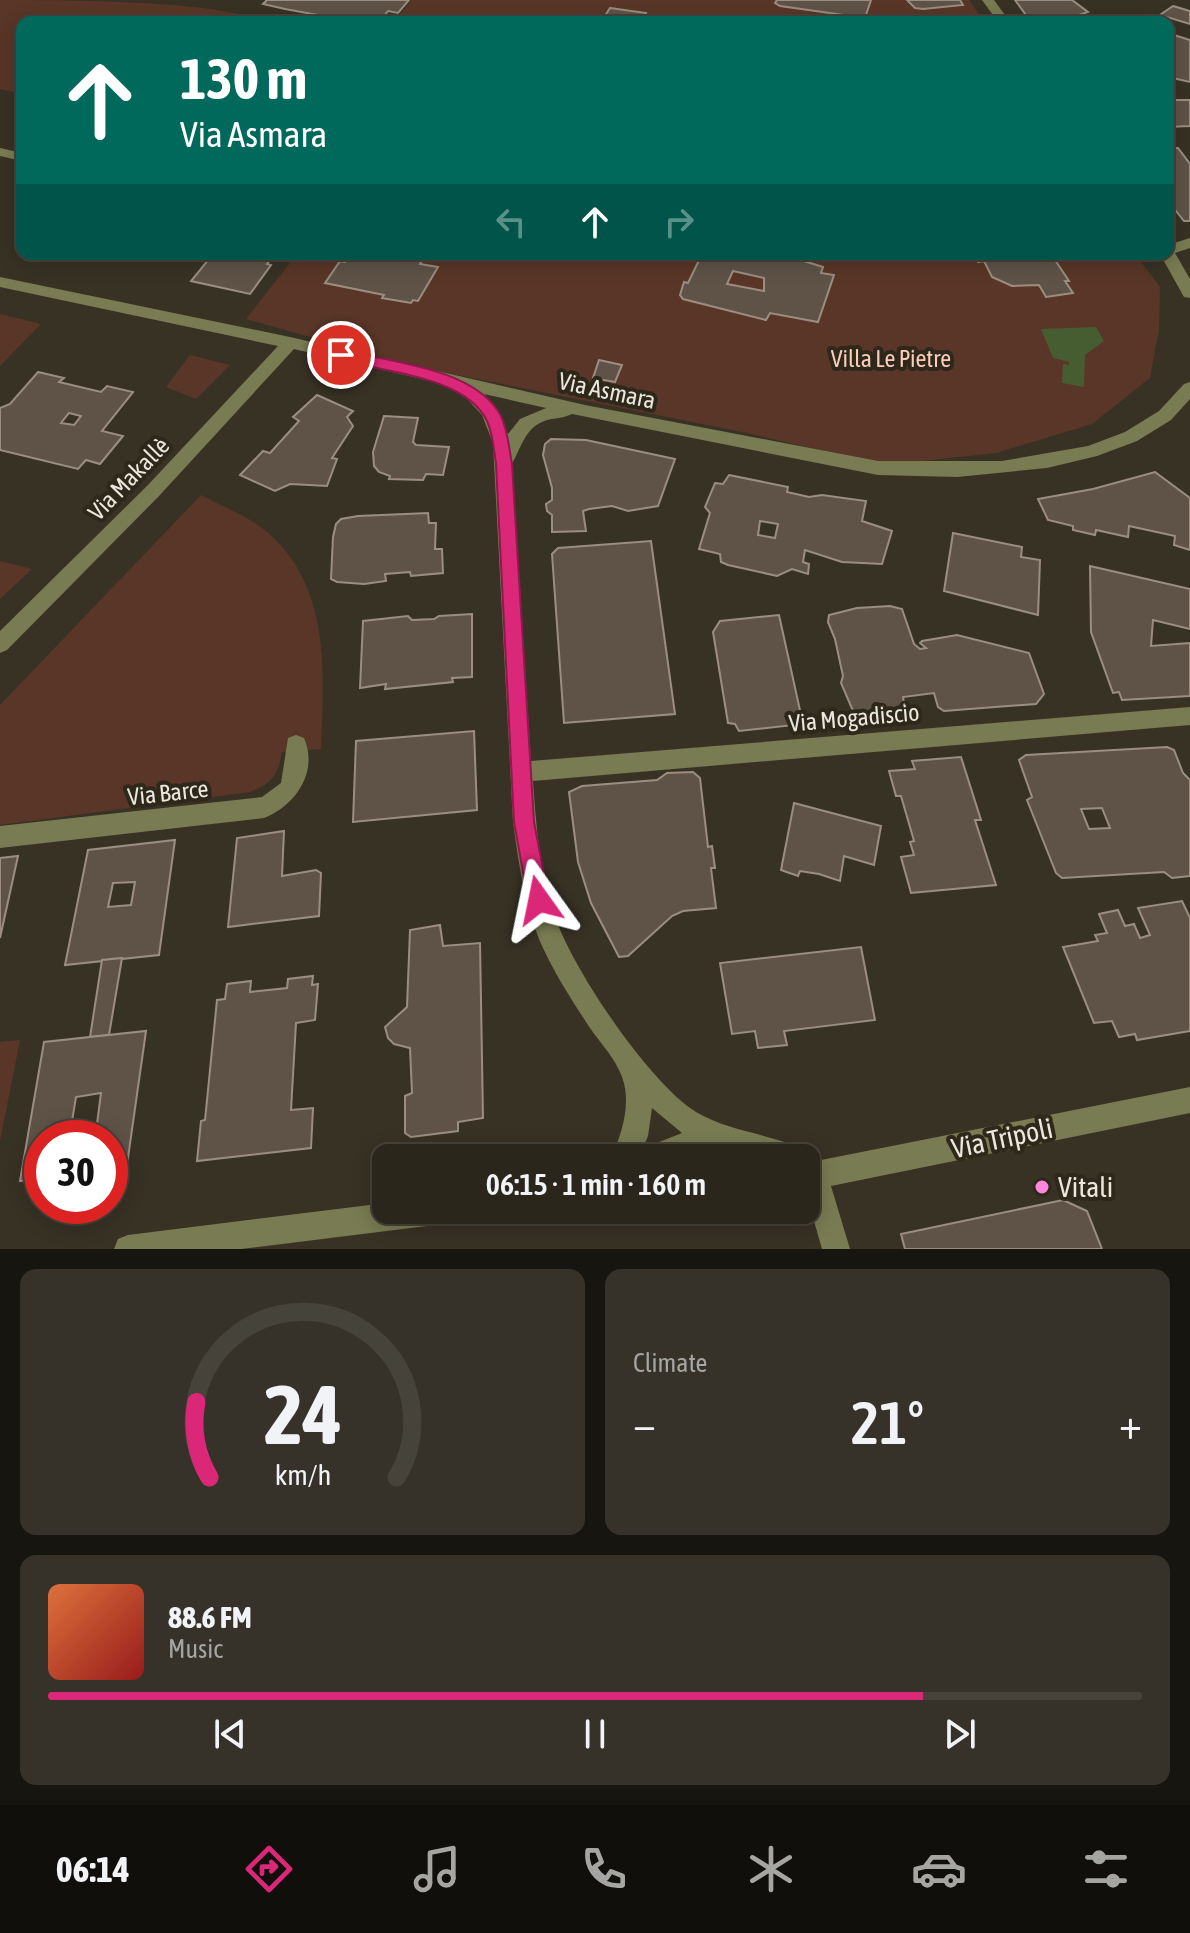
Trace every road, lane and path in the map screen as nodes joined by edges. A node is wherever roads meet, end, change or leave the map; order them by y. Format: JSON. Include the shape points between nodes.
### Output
{"nodes":[{"id":1,"x":1172,"y":260,"type":"edge"},
{"id":2,"x":0,"y":282,"type":"edge"},
{"id":3,"x":1190,"y":293,"type":"edge"},
{"id":4,"x":290,"y":343,"type":"junction"},
{"id":5,"x":449,"y":381,"type":"junction"},
{"id":6,"x":1190,"y":388,"type":"edge"},
{"id":7,"x":585,"y":411,"type":"junction"},
{"id":8,"x":504,"y":464,"type":"junction"},
{"id":9,"x":0,"y":644,"type":"edge"},
{"id":10,"x":1190,"y":716,"type":"edge"},
{"id":11,"x":296,"y":745,"type":"dead end"},
{"id":12,"x":522,"y":772,"type":"junction"},
{"id":13,"x":0,"y":837,"type":"edge"},
{"id":14,"x":629,"y":1062,"type":"junction"},
{"id":15,"x":1190,"y":1100,"type":"edge"},
{"id":16,"x":732,"y":1142,"type":"junction"},
{"id":17,"x":631,"y":1144,"type":"edge"},
{"id":18,"x":687,"y":1144,"type":"edge"},
{"id":19,"x":742,"y":1144,"type":"edge"},
{"id":20,"x":820,"y":1172,"type":"edge"},
{"id":21,"x":820,"y":1204,"type":"edge"},
{"id":22,"x":372,"y":1219,"type":"edge"},
{"id":23,"x":128,"y":1249,"type":"edge"},
{"id":24,"x":836,"y":1249,"type":"edge"}],
"edges":[{"from":1,"to":3,"type":"street"},
{"from":2,"to":4,"type":"street","name":"Via Asmara"},
{"from":4,"to":5,"type":"street","name":"Via Asmara"},
{"from":4,"to":9,"type":"street","name":"Via Makallè","via":[[153,491]]},
{"from":5,"to":7,"type":"street","name":"Via Asmara"},
{"from":5,"to":8,"type":"street","via":[[477,396],[488,409]]},
{"from":6,"to":7,"type":"street","name":"Via Asmara","via":[[1163,418],[1111,444],[1033,463],[949,470],[861,466]]},
{"from":7,"to":8,"type":"street","via":[[528,421],[513,438]]},
{"from":8,"to":12,"type":"street"},
{"from":10,"to":12,"type":"street","name":"Via Mogadiscio"},
{"from":11,"to":13,"type":"street","name":"Via Barce","via":[[295,780],[277,802],[264,807]]},
{"from":12,"to":14,"type":"street","via":[[531,865],[544,921]]},
{"from":14,"to":16,"type":"street","via":[[675,1113]]},
{"from":14,"to":17,"type":"street","via":[[640,1103]]},
{"from":15,"to":20,"type":"street","name":"Via Tripoli"},
{"from":16,"to":18,"type":"street"},
{"from":16,"to":19,"type":"street"},
{"from":21,"to":24,"type":"street"},
{"from":22,"to":23,"type":"street"}]}
